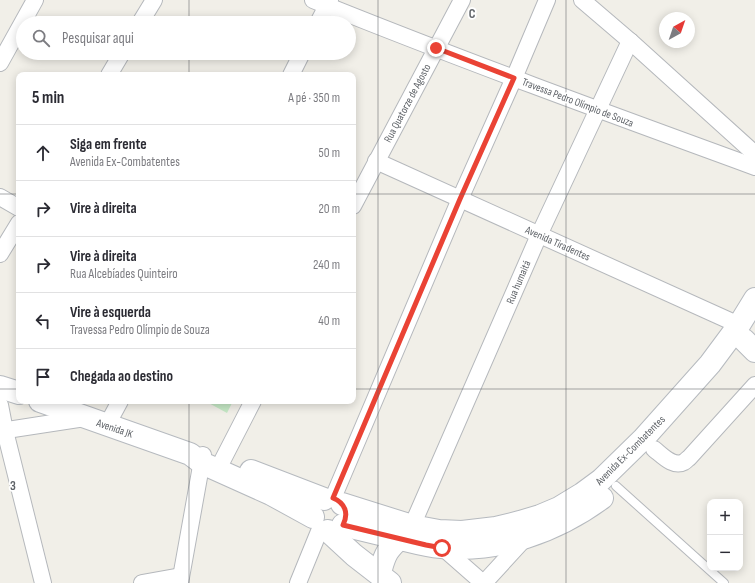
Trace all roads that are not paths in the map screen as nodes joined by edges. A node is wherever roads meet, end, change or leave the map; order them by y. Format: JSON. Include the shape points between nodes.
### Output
{"nodes":[{"id":1,"x":35,"y":0,"type":"edge"},
{"id":2,"x":154,"y":0,"type":"edge"},
{"id":3,"x":462,"y":0,"type":"edge"},
{"id":4,"x":547,"y":0,"type":"edge"},
{"id":5,"x":582,"y":0,"type":"edge"},
{"id":6,"x":323,"y":2,"type":"edge"},
{"id":7,"x":26,"y":16,"type":"edge"},
{"id":8,"x":144,"y":16,"type":"edge"},
{"id":9,"x":320,"y":16,"type":"edge"},
{"id":10,"x":16,"y":34,"type":"edge"},
{"id":11,"x":630,"y":41,"type":"junction"},
{"id":12,"x":436,"y":48,"type":"junction"},
{"id":13,"x":118,"y":60,"type":"edge"},
{"id":14,"x":298,"y":60,"type":"edge"},
{"id":15,"x":0,"y":63,"type":"edge"},
{"id":16,"x":110,"y":72,"type":"edge"},
{"id":17,"x":292,"y":72,"type":"edge"},
{"id":18,"x":514,"y":78,"type":"junction"},
{"id":19,"x":598,"y":110,"type":"junction"},
{"id":20,"x":755,"y":154,"type":"edge"},
{"id":21,"x":376,"y":161,"type":"junction"},
{"id":22,"x":755,"y":167,"type":"edge"},
{"id":23,"x":0,"y":197,"type":"edge"},
{"id":24,"x":460,"y":199,"type":"junction"},
{"id":25,"x":356,"y":200,"type":"edge"},
{"id":26,"x":16,"y":206,"type":"edge"},
{"id":27,"x":16,"y":228,"type":"edge"},
{"id":28,"x":539,"y":235,"type":"junction"},
{"id":29,"x":0,"y":254,"type":"edge"},
{"id":30,"x":755,"y":299,"type":"edge"},
{"id":31,"x":748,"y":335,"type":"edge"},
{"id":32,"x":755,"y":385,"type":"edge"},
{"id":33,"x":0,"y":386,"type":"edge"},
{"id":34,"x":16,"y":392,"type":"edge"},
{"id":35,"x":48,"y":404,"type":"edge"},
{"id":36,"x":118,"y":404,"type":"edge"},
{"id":37,"x":251,"y":404,"type":"edge"},
{"id":38,"x":0,"y":405,"type":"edge"},
{"id":39,"x":85,"y":418,"type":"junction"},
{"id":40,"x":107,"y":425,"type":"junction"},
{"id":41,"x":2,"y":431,"type":"edge"},
{"id":42,"x":654,"y":449,"type":"junction"},
{"id":43,"x":207,"y":460,"type":"junction"},
{"id":44,"x":616,"y":486,"type":"junction"},
{"id":45,"x":331,"y":516,"type":"junction"},
{"id":46,"x":406,"y":532,"type":"junction"},
{"id":47,"x":528,"y":536,"type":"junction"},
{"id":48,"x":442,"y":548,"type":"junction"},
{"id":49,"x":387,"y":578,"type":"edge"},
{"id":50,"x":180,"y":579,"type":"edge"},
{"id":51,"x":43,"y":583,"type":"edge"},
{"id":52,"x":142,"y":583,"type":"edge"},
{"id":53,"x":298,"y":583,"type":"edge"},
{"id":54,"x":484,"y":583,"type":"edge"},
{"id":55,"x":724,"y":583,"type":"edge"}],
"edges":[{"from":1,"to":7,"type":"street"},
{"from":2,"to":8,"type":"street"},
{"from":3,"to":12,"type":"street","name":"Rua Quatorze de Agosto"},
{"from":4,"to":18,"type":"street"},
{"from":5,"to":11,"type":"street"},
{"from":6,"to":9,"type":"street"},
{"from":6,"to":12,"type":"street","name":"Travessa Pedro Olímpio de Souza"},
{"from":10,"to":15,"type":"street"},
{"from":11,"to":19,"type":"street","name":"Rua humaitá"},
{"from":11,"to":20,"type":"street"},
{"from":12,"to":18,"type":"street","name":"Travessa Pedro Olímpio de Souza"},
{"from":12,"to":21,"type":"street","name":"Rua Quatorze de Agosto"},
{"from":13,"to":16,"type":"street"},
{"from":14,"to":17,"type":"street"},
{"from":18,"to":19,"type":"street","name":"Travessa Pedro Olímpio de Souza"},
{"from":18,"to":24,"type":"street"},
{"from":19,"to":22,"type":"street","name":"Travessa Pedro Olímpio de Souza"},
{"from":19,"to":28,"type":"street","name":"Rua humaitá"},
{"from":21,"to":24,"type":"street","name":"Avenida Tiradentes"},
{"from":21,"to":25,"type":"street","name":"Rua Quatorze de Agosto"},
{"from":23,"to":26,"type":"street"},
{"from":24,"to":28,"type":"street","name":"Avenida Tiradentes"},
{"from":24,"to":45,"type":"street"},
{"from":27,"to":29,"type":"street"},
{"from":28,"to":31,"type":"street","name":"Avenida Tiradentes"},
{"from":28,"to":46,"type":"street","name":"Rua humaitá"},
{"from":30,"to":31,"type":"main road","name":"Avenida Ex-Combatentes"},
{"from":31,"to":42,"type":"main road","name":"Avenida Ex-Combatentes"},
{"from":31,"to":46,"type":"main road","name":"Avenida Ex-Combatentes","via":[[710,364],[644,438],[601,480],[558,508],[540,516],[496,528],[462,532]]},
{"from":32,"to":42,"type":"street","name":"Avenida Ex-Combatentes","via":[[683,462],[678,464]]},
{"from":33,"to":34,"type":"main road"},
{"from":35,"to":39,"type":"main road","name":"Avenida JK"},
{"from":36,"to":40,"type":"street"},
{"from":37,"to":43,"type":"street"},
{"from":38,"to":41,"type":"street"},
{"from":39,"to":40,"type":"main road","name":"Avenida JK"},
{"from":39,"to":41,"type":"street"},
{"from":40,"to":43,"type":"main road","name":"Avenida JK"},
{"from":41,"to":51,"type":"street"},
{"from":42,"to":44,"type":"main road","name":"Avenida Ex-Combatentes"},
{"from":43,"to":45,"type":"main road","name":"Avenida JK","via":[[291,485]]},
{"from":43,"to":50,"type":"street"},
{"from":44,"to":47,"type":"main road","name":"Avenida Ex-Combatentes","via":[[603,498],[576,515]]},
{"from":44,"to":55,"type":"lane"},
{"from":45,"to":46,"type":"main road","name":"Avenida Ex-Combatentes"},
{"from":45,"to":49,"type":"main road","name":"Avenida JK","via":[[354,555]]},
{"from":45,"to":53,"type":"street"},
{"from":46,"to":48,"type":"main road","name":"Avenida Ex-Combatentes","via":[[426,545]]},
{"from":46,"to":49,"type":"main road","via":[[389,548],[384,558]]},
{"from":47,"to":48,"type":"main road","name":"Avenida Ex-Combatentes","via":[[482,547]]},
{"from":47,"to":54,"type":"street"},
{"from":48,"to":54,"type":"street"},
{"from":50,"to":52,"type":"street"}]}
